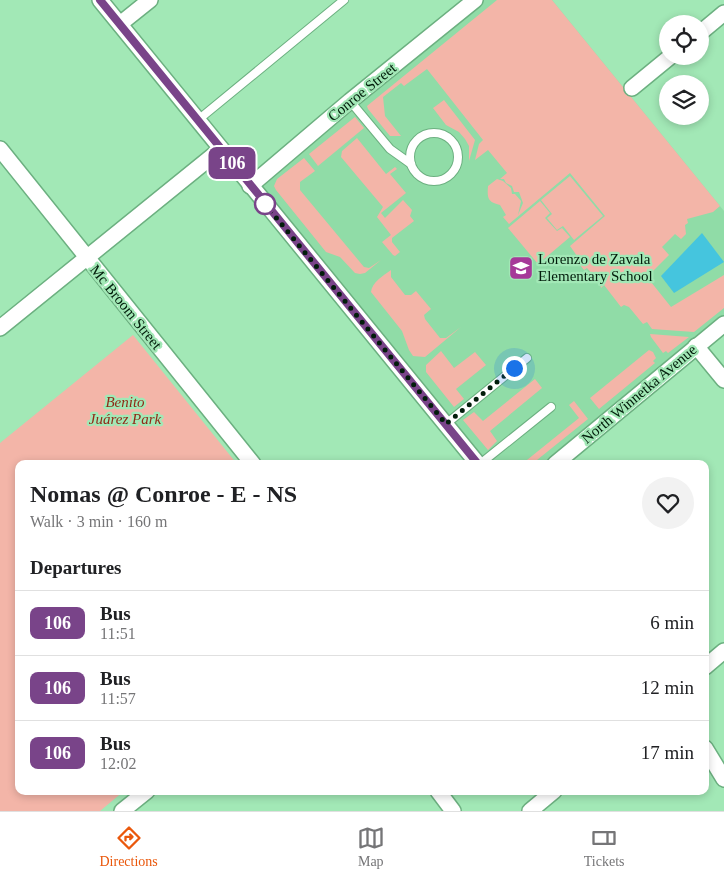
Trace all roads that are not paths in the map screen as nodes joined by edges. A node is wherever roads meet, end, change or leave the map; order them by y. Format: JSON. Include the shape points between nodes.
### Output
{"nodes":[{"id":1,"x":100,"y":0,"type":"edge"},
{"id":2,"x":150,"y":0,"type":"edge"},
{"id":3,"x":344,"y":0,"type":"edge"},
{"id":4,"x":475,"y":0,"type":"edge"},
{"id":5,"x":724,"y":13,"type":"edge"},
{"id":6,"x":120,"y":24,"type":"junction"},
{"id":7,"x":709,"y":26,"type":"edge"},
{"id":8,"x":660,"y":65,"type":"edge"},
{"id":9,"x":632,"y":88,"type":"dead end"},
{"id":10,"x":350,"y":101,"type":"junction"},
{"id":11,"x":198,"y":120,"type":"junction"},
{"id":12,"x":221,"y":149,"type":"junction"},
{"id":13,"x":0,"y":150,"type":"edge"},
{"id":14,"x":412,"y":164,"type":"junction"},
{"id":15,"x":250,"y":186,"type":"junction"},
{"id":16,"x":87,"y":257,"type":"junction"},
{"id":17,"x":724,"y":324,"type":"edge"},
{"id":18,"x":0,"y":328,"type":"edge"},
{"id":19,"x":696,"y":346,"type":"junction"},
{"id":20,"x":527,"y":358,"type":"dead end"},
{"id":21,"x":724,"y":380,"type":"edge"},
{"id":22,"x":551,"y":407,"type":"dead end"},
{"id":23,"x":446,"y":424,"type":"junction"},
{"id":24,"x":250,"y":460,"type":"edge"},
{"id":25,"x":476,"y":460,"type":"edge"},
{"id":26,"x":484,"y":460,"type":"edge"},
{"id":27,"x":560,"y":460,"type":"edge"},
{"id":28,"x":724,"y":651,"type":"edge"},
{"id":29,"x":709,"y":664,"type":"edge"},
{"id":30,"x":709,"y":755,"type":"edge"},
{"id":31,"x":724,"y":779,"type":"edge"},
{"id":32,"x":143,"y":795,"type":"edge"},
{"id":33,"x":441,"y":795,"type":"edge"},
{"id":34,"x":549,"y":795,"type":"edge"},
{"id":35,"x":132,"y":808,"type":"edge"},
{"id":36,"x":454,"y":811,"type":"edge"},
{"id":37,"x":530,"y":811,"type":"edge"}],
"edges":[{"from":1,"to":6,"type":"street"},
{"from":2,"to":6,"type":"street"},
{"from":3,"to":11,"type":"lane"},
{"from":4,"to":10,"type":"street","name":"Conroe Street"},
{"from":5,"to":7,"type":"street"},
{"from":6,"to":11,"type":"street"},
{"from":8,"to":9,"type":"street"},
{"from":10,"to":14,"type":"lane","via":[[390,149]]},
{"from":10,"to":15,"type":"street","name":"Conroe Street"},
{"from":11,"to":12,"type":"street"},
{"from":12,"to":15,"type":"street"},
{"from":12,"to":16,"type":"street"},
{"from":13,"to":16,"type":"street","name":"Mc Broom Street"},
{"from":14,"to":14,"type":"lane","via":[[413,146],[427,134],[445,136],[457,150],[455,168],[441,180],[423,178]]},
{"from":15,"to":23,"type":"street"},
{"from":16,"to":18,"type":"street"},
{"from":16,"to":24,"type":"street","name":"Mc Broom Street"},
{"from":17,"to":19,"type":"street","name":"North Winnetka Avenue"},
{"from":19,"to":21,"type":"street"},
{"from":19,"to":27,"type":"street","name":"North Winnetka Avenue"},
{"from":20,"to":23,"type":"lane"},
{"from":22,"to":26,"type":"lane"},
{"from":23,"to":25,"type":"street"},
{"from":28,"to":29,"type":"street"},
{"from":30,"to":31,"type":"street"},
{"from":32,"to":35,"type":"street"},
{"from":33,"to":36,"type":"street"},
{"from":34,"to":37,"type":"street"}]}
